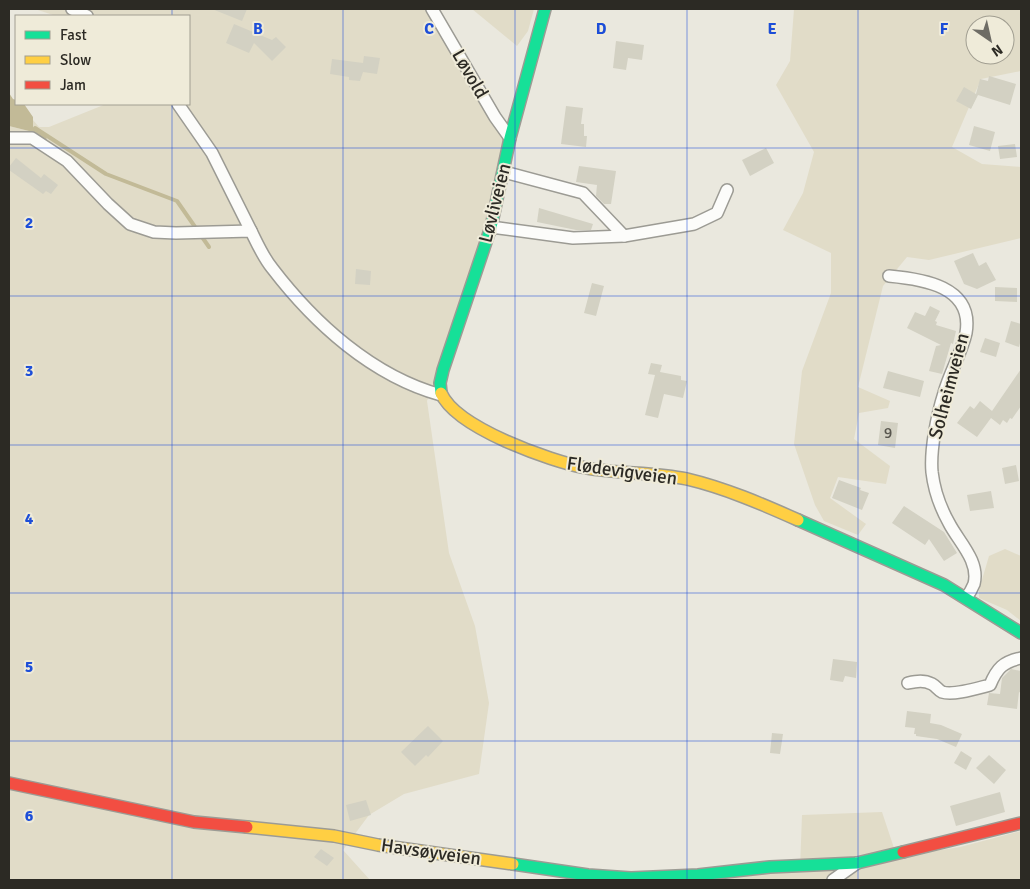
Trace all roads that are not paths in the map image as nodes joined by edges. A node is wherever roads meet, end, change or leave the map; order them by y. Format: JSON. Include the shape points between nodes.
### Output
{"nodes":[{"id":1,"x":72,"y":9,"type":"edge"},
{"id":2,"x":432,"y":9,"type":"edge"},
{"id":3,"x":545,"y":9,"type":"edge"},
{"id":4,"x":85,"y":15,"type":"edge"},
{"id":5,"x":179,"y":105,"type":"edge"},
{"id":6,"x":9,"y":138,"type":"edge"},
{"id":7,"x":510,"y":138,"type":"junction"},
{"id":8,"x":504,"y":172,"type":"junction"},
{"id":9,"x":727,"y":190,"type":"dead end"},
{"id":10,"x":491,"y":227,"type":"junction"},
{"id":11,"x":250,"y":231,"type":"junction"},
{"id":12,"x":624,"y":236,"type":"junction"},
{"id":13,"x":889,"y":276,"type":"dead end"},
{"id":14,"x":441,"y":394,"type":"junction"},
{"id":15,"x":966,"y":598,"type":"junction"},
{"id":16,"x":1021,"y":633,"type":"edge"},
{"id":17,"x":1021,"y":658,"type":"edge"},
{"id":18,"x":908,"y":683,"type":"dead end"},
{"id":19,"x":9,"y":783,"type":"edge"},
{"id":20,"x":1021,"y":822,"type":"edge"},
{"id":21,"x":857,"y":863,"type":"junction"},
{"id":22,"x":833,"y":880,"type":"edge"}],
"edges":[{"from":1,"to":4,"type":"street"},
{"from":2,"to":7,"type":"street","name":"Løvold"},
{"from":3,"to":7,"type":"main road","name":"Løvliveien"},
{"from":5,"to":11,"type":"street","via":[[212,153]]},
{"from":6,"to":11,"type":"street","via":[[32,138],[67,161],[130,224],[154,232]]},
{"from":7,"to":8,"type":"main road","name":"Løvliveien"},
{"from":8,"to":10,"type":"main road","name":"Løvliveien"},
{"from":8,"to":12,"type":"street","via":[[583,193]]},
{"from":9,"to":12,"type":"street","via":[[717,213],[694,224]]},
{"from":10,"to":12,"type":"street","via":[[573,238]]},
{"from":10,"to":14,"type":"main road","name":"Løvliveien","via":[[443,370]]},
{"from":11,"to":14,"type":"street","via":[[270,266],[302,305],[331,332],[374,364],[423,390]]},
{"from":13,"to":15,"type":"street","name":"Solheimveien","via":[[932,283],[949,291],[965,312],[966,332],[944,394],[932,460],[935,490],[942,509],[972,561],[974,584]]},
{"from":14,"to":15,"type":"main road","name":"Flødevigveien","via":[[448,407],[460,416],[543,457],[600,470],[674,477],[727,491],[797,519]]},
{"from":15,"to":16,"type":"main road","name":"Flødevigveien"},
{"from":17,"to":18,"type":"street","via":[[1010,660],[996,670],[990,685],[976,689],[951,693],[942,692],[926,682]]},
{"from":19,"to":21,"type":"main road","name":"Havsøyveien","via":[[194,822],[334,836],[588,875],[664,877],[761,867]]},
{"from":20,"to":21,"type":"main road","name":"Havsøyveien"},
{"from":21,"to":22,"type":"street"}]}
